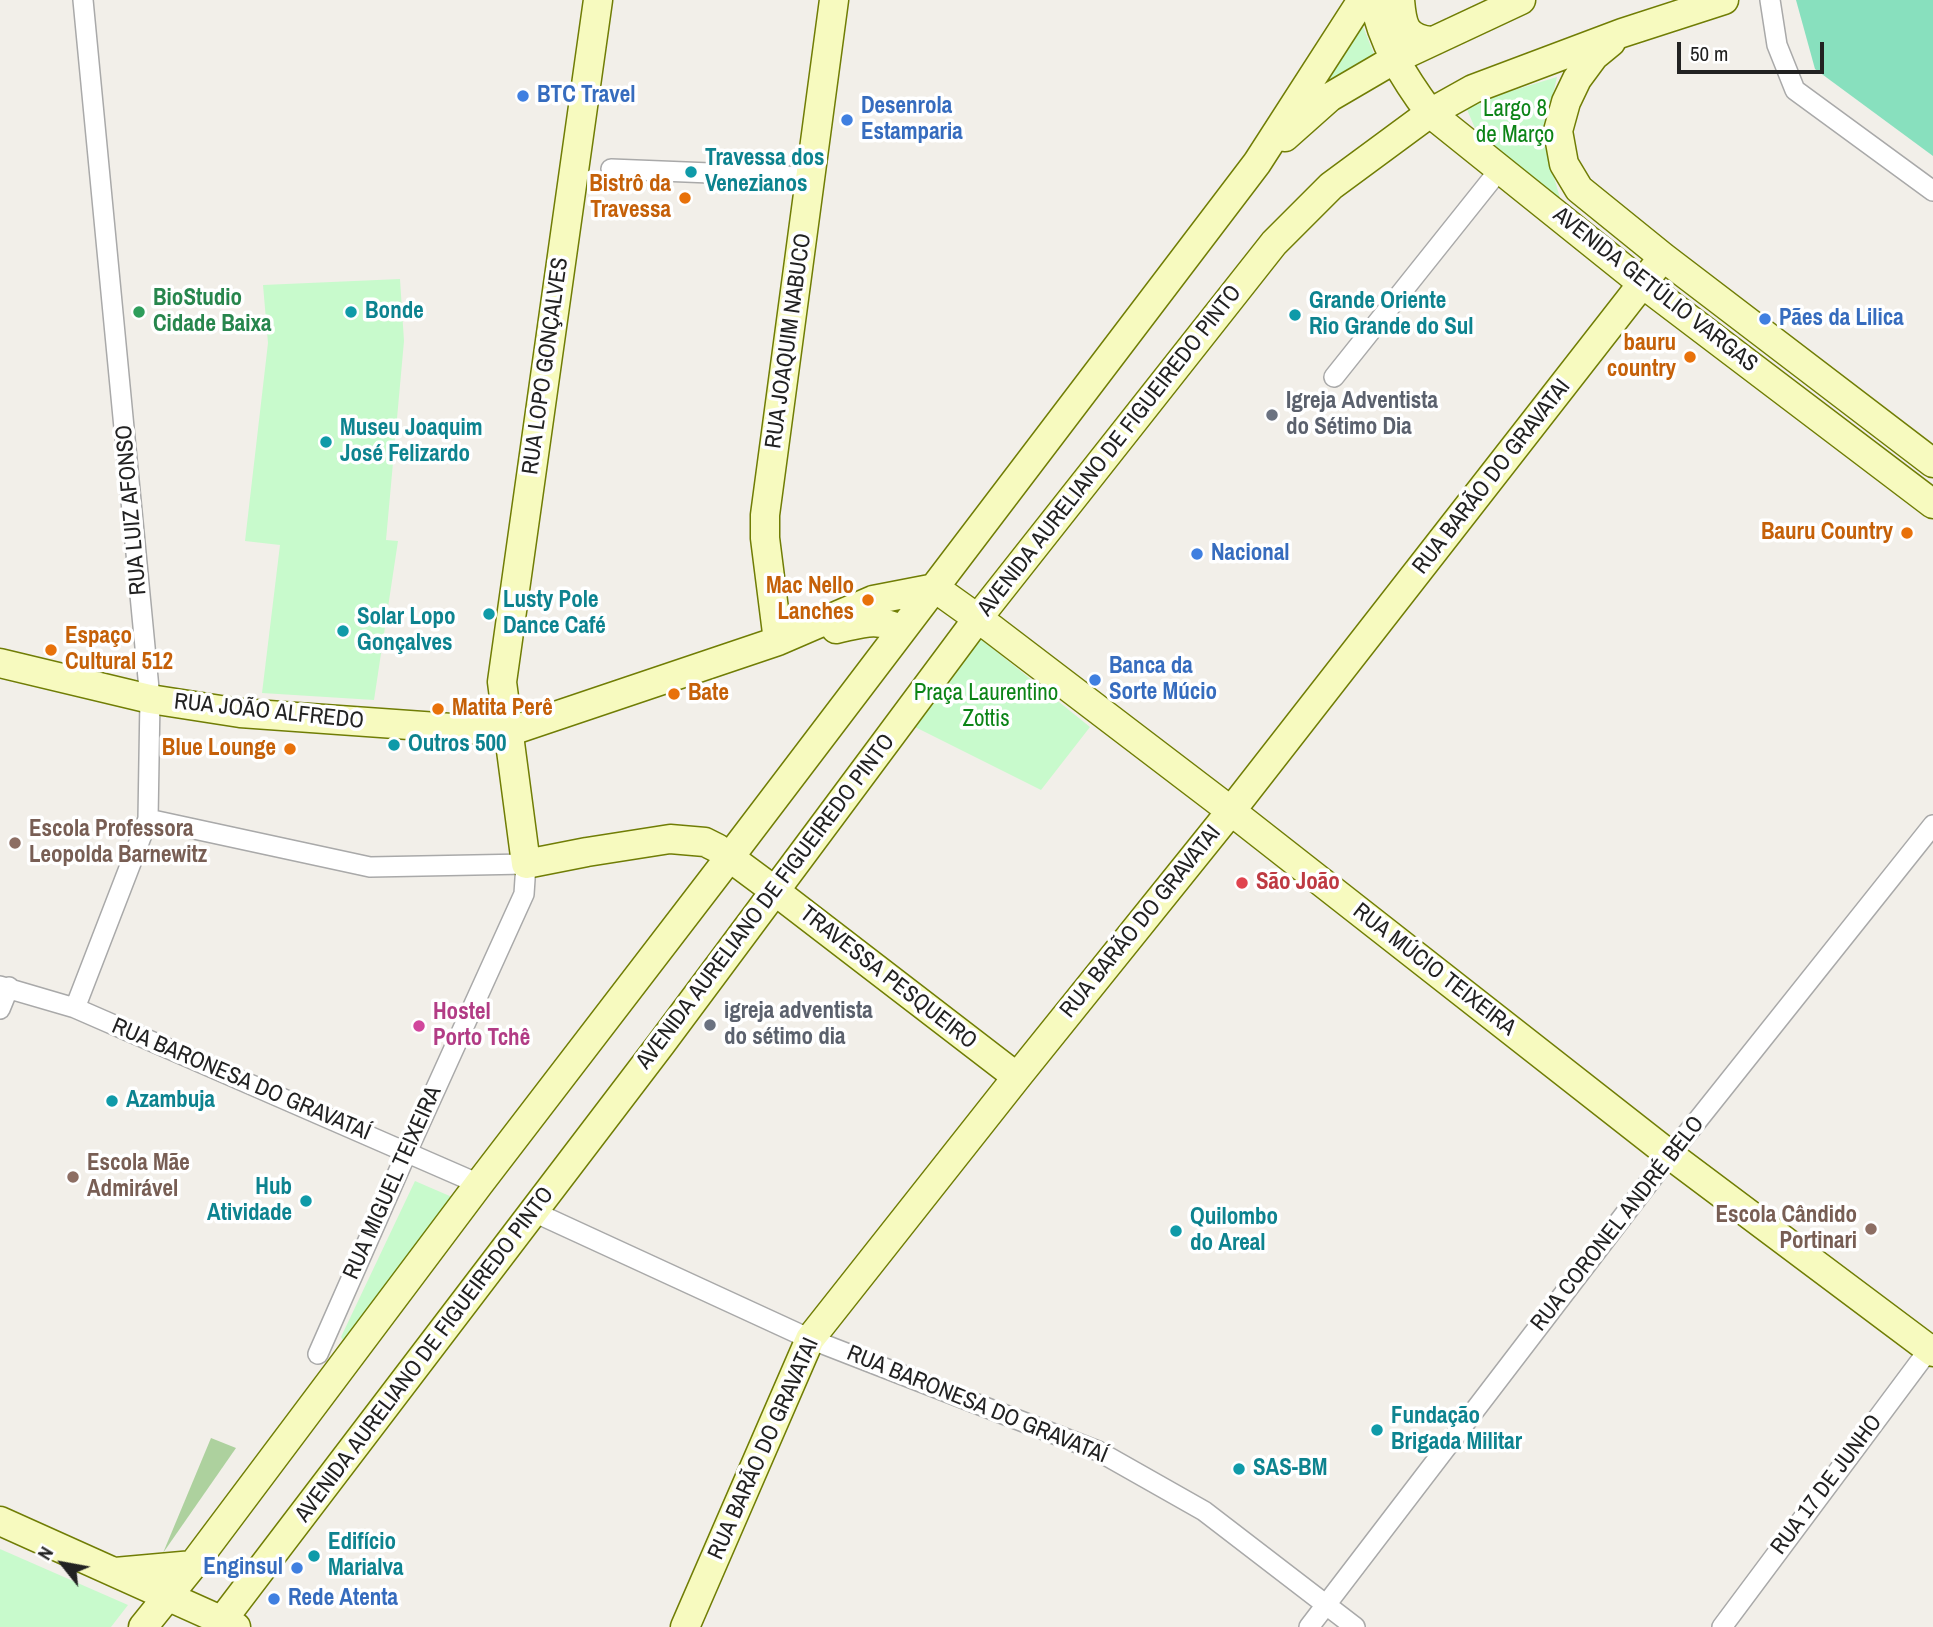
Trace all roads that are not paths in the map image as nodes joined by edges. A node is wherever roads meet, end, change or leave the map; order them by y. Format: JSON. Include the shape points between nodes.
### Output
{"nodes":[{"id":1,"x":83,"y":0,"type":"edge"},
{"id":2,"x":598,"y":0,"type":"edge"},
{"id":3,"x":834,"y":0,"type":"edge"},
{"id":4,"x":1362,"y":0,"type":"edge"},
{"id":5,"x":1374,"y":0,"type":"edge"},
{"id":6,"x":1400,"y":0,"type":"edge"},
{"id":7,"x":1521,"y":0,"type":"edge"},
{"id":8,"x":1724,"y":0,"type":"edge"},
{"id":9,"x":1770,"y":0,"type":"edge"},
{"id":10,"x":1622,"y":33,"type":"junction"},
{"id":11,"x":1431,"y":41,"type":"junction"},
{"id":12,"x":1395,"y":59,"type":"junction"},
{"id":13,"x":1473,"y":89,"type":"junction"},
{"id":14,"x":1430,"y":113,"type":"junction"},
{"id":15,"x":1257,"y":163,"type":"junction"},
{"id":16,"x":611,"y":169,"type":"dead end"},
{"id":17,"x":1500,"y":169,"type":"junction"},
{"id":18,"x":810,"y":177,"type":"junction"},
{"id":19,"x":1933,"y":191,"type":"edge"},
{"id":20,"x":1663,"y":257,"type":"junction"},
{"id":21,"x":1643,"y":284,"type":"junction"},
{"id":22,"x":1334,"y":377,"type":"dead end"},
{"id":23,"x":1933,"y":463,"type":"edge"},
{"id":24,"x":1933,"y":504,"type":"edge"},
{"id":25,"x":935,"y":588,"type":"junction"},
{"id":26,"x":978,"y":618,"type":"junction"},
{"id":27,"x":902,"y":630,"type":"junction"},
{"id":28,"x":778,"y":640,"type":"junction"},
{"id":29,"x":0,"y":663,"type":"edge"},
{"id":30,"x":150,"y":699,"type":"junction"},
{"id":31,"x":508,"y":732,"type":"junction"},
{"id":32,"x":1230,"y":811,"type":"junction"},
{"id":33,"x":148,"y":819,"type":"junction"},
{"id":34,"x":1933,"y":825,"type":"edge"},
{"id":35,"x":729,"y":858,"type":"junction"},
{"id":36,"x":526,"y":864,"type":"junction"},
{"id":37,"x":775,"y":891,"type":"junction"},
{"id":38,"x":4,"y":987,"type":"edge"},
{"id":39,"x":75,"y":1008,"type":"junction"},
{"id":40,"x":0,"y":1009,"type":"edge"},
{"id":41,"x":1017,"y":1077,"type":"junction"},
{"id":42,"x":407,"y":1152,"type":"junction"},
{"id":43,"x":1670,"y":1155,"type":"junction"},
{"id":44,"x":479,"y":1184,"type":"junction"},
{"id":45,"x":534,"y":1212,"type":"junction"},
{"id":46,"x":810,"y":1339,"type":"junction"},
{"id":47,"x":1932,"y":1348,"type":"edge"},
{"id":48,"x":318,"y":1354,"type":"dead end"},
{"id":49,"x":0,"y":1521,"type":"edge"},
{"id":50,"x":193,"y":1565,"type":"junction"},
{"id":51,"x":114,"y":1572,"type":"junction"},
{"id":52,"x":167,"y":1595,"type":"junction"},
{"id":53,"x":1326,"y":1605,"type":"junction"},
{"id":54,"x":225,"y":1625,"type":"edge"},
{"id":55,"x":143,"y":1627,"type":"edge"},
{"id":56,"x":685,"y":1627,"type":"edge"},
{"id":57,"x":1309,"y":1627,"type":"edge"},
{"id":58,"x":1355,"y":1627,"type":"edge"},
{"id":59,"x":1722,"y":1627,"type":"edge"}],
"edges":[{"from":1,"to":30,"type":"street","name":"RUA LUIZ AFONSO"},
{"from":2,"to":31,"type":"main road","name":"RUA LOPO GONÇALVES","via":[[502,682]]},
{"from":3,"to":18,"type":"main road","name":"RUA JOAQUIM NABUCO"},
{"from":4,"to":15,"type":"main road"},
{"from":5,"to":12,"type":"main road","name":"AVENIDA GETÚLIO VARGAS"},
{"from":6,"to":11,"type":"main road","via":[[1409,33]]},
{"from":7,"to":11,"type":"main road"},
{"from":8,"to":10,"type":"main road","name":"AVENIDA AURELIANO DE FIGUEIREDO PINTO"},
{"from":9,"to":19,"type":"street","via":[[1777,45],[1796,90]]},
{"from":10,"to":13,"type":"main road","name":"AVENIDA AURELIANO DE FIGUEIREDO PINTO"},
{"from":10,"to":20,"type":"main road","name":"AVENIDA GETÚLIO VARGAS","via":[[1594,56],[1566,102],[1558,131],[1563,164],[1579,189]]},
{"from":11,"to":12,"type":"main road"},
{"from":12,"to":13,"type":"main road","via":[[1445,88]]},
{"from":12,"to":14,"type":"main road","name":"AVENIDA GETÚLIO VARGAS"},
{"from":12,"to":15,"type":"main road","via":[[1330,97]]},
{"from":13,"to":14,"type":"main road","name":"AVENIDA AURELIANO DE FIGUEIREDO PINTO"},
{"from":14,"to":17,"type":"main road","name":"AVENIDA GETÚLIO VARGAS"},
{"from":14,"to":26,"type":"main road","name":"AVENIDA AURELIANO DE FIGUEIREDO PINTO","via":[[1331,186],[1274,243]]},
{"from":15,"to":25,"type":"main road"},
{"from":16,"to":18,"type":"street"},
{"from":17,"to":21,"type":"main road","name":"AVENIDA GETÚLIO VARGAS"},
{"from":17,"to":22,"type":"street"},
{"from":18,"to":28,"type":"main road","name":"RUA JOAQUIM NABUCO","via":[[765,515]]},
{"from":20,"to":21,"type":"main road","name":"RUA BARÃO DO GRAVATAI"},
{"from":20,"to":23,"type":"main road","name":"AVENIDA GETÚLIO VARGAS"},
{"from":21,"to":24,"type":"main road","name":"AVENIDA GETÚLIO VARGAS"},
{"from":21,"to":32,"type":"main road","name":"RUA BARÃO DO GRAVATAI"},
{"from":25,"to":26,"type":"main road","name":"RUA MÚCIO TEIXEIRA"},
{"from":25,"to":27,"type":"main road"},
{"from":25,"to":28,"type":"main road","name":"RUA JOÃO ALFREDO","via":[[873,600]]},
{"from":26,"to":32,"type":"main road","name":"RUA MÚCIO TEIXEIRA"},
{"from":26,"to":37,"type":"main road","name":"AVENIDA AURELIANO DE FIGUEIREDO PINTO"},
{"from":27,"to":28,"type":"main road","name":"RUA JOÃO ALFREDO","via":[[876,621]]},
{"from":27,"to":35,"type":"main road"},
{"from":28,"to":31,"type":"main road","name":"RUA JOÃO ALFREDO"},
{"from":29,"to":30,"type":"main road","name":"RUA JOÃO ALFREDO"},
{"from":30,"to":31,"type":"main road","name":"RUA JOÃO ALFREDO","via":[[240,713]]},
{"from":30,"to":33,"type":"street","name":"RUA LUIZ AFONSO"},
{"from":31,"to":36,"type":"main road","name":"RUA MIGUEL TEIXEIRA"},
{"from":32,"to":41,"type":"main road","name":"RUA BARÃO DO GRAVATAI"},
{"from":32,"to":43,"type":"main road","name":"RUA MÚCIO TEIXEIRA"},
{"from":33,"to":36,"type":"street","name":"TRAVESSA PESQUEIRO","via":[[370,867]]},
{"from":33,"to":39,"type":"street","name":"RUA LUIZ AFONSO"},
{"from":34,"to":43,"type":"street","name":"RUA CORONEL ANDRÉ BELO"},
{"from":35,"to":36,"type":"main road","name":"TRAVESSA PESQUEIRO","via":[[705,842],[670,839]]},
{"from":35,"to":37,"type":"main road","name":"TRAVESSA PESQUEIRO"},
{"from":35,"to":44,"type":"main road"},
{"from":36,"to":42,"type":"street","name":"RUA MIGUEL TEIXEIRA","via":[[524,894]]},
{"from":37,"to":41,"type":"main road","name":"TRAVESSA PESQUEIRO"},
{"from":37,"to":45,"type":"main road","name":"AVENIDA AURELIANO DE FIGUEIREDO PINTO"},
{"from":38,"to":39,"type":"street","name":"RUA BARONESA DO GRAVATAÍ"},
{"from":38,"to":40,"type":"street"},
{"from":39,"to":42,"type":"street","name":"RUA BARONESA DO GRAVATAÍ"},
{"from":41,"to":46,"type":"main road","name":"RUA BARÃO DO GRAVATAI"},
{"from":42,"to":44,"type":"street","name":"RUA BARONESA DO GRAVATAÍ"},
{"from":42,"to":48,"type":"street","name":"RUA MIGUEL TEIXEIRA"},
{"from":43,"to":47,"type":"main road","name":"RUA MÚCIO TEIXEIRA"},
{"from":43,"to":53,"type":"street","name":"RUA CORONEL ANDRÉ BELO"},
{"from":44,"to":50,"type":"main road"},
{"from":45,"to":46,"type":"street","name":"RUA BARONESA DO GRAVATAÍ"},
{"from":45,"to":54,"type":"main road","name":"AVENIDA AURELIANO DE FIGUEIREDO PINTO"},
{"from":46,"to":53,"type":"street","name":"RUA BARONESA DO GRAVATAÍ","via":[[1098,1451],[1204,1511]]},
{"from":46,"to":56,"type":"main road","name":"RUA BARÃO DO GRAVATAI"},
{"from":47,"to":59,"type":"street","name":"RUA 17 DE JUNHO"},
{"from":49,"to":51,"type":"main road"},
{"from":50,"to":51,"type":"main road"},
{"from":50,"to":52,"type":"main road"},
{"from":51,"to":52,"type":"main road"},
{"from":52,"to":54,"type":"main road"},
{"from":52,"to":55,"type":"main road"},
{"from":53,"to":57,"type":"street","name":"RUA CORONEL ANDRÉ BELO"},
{"from":53,"to":58,"type":"street","name":"RUA BARONESA DO GRAVATAÍ"}]}
